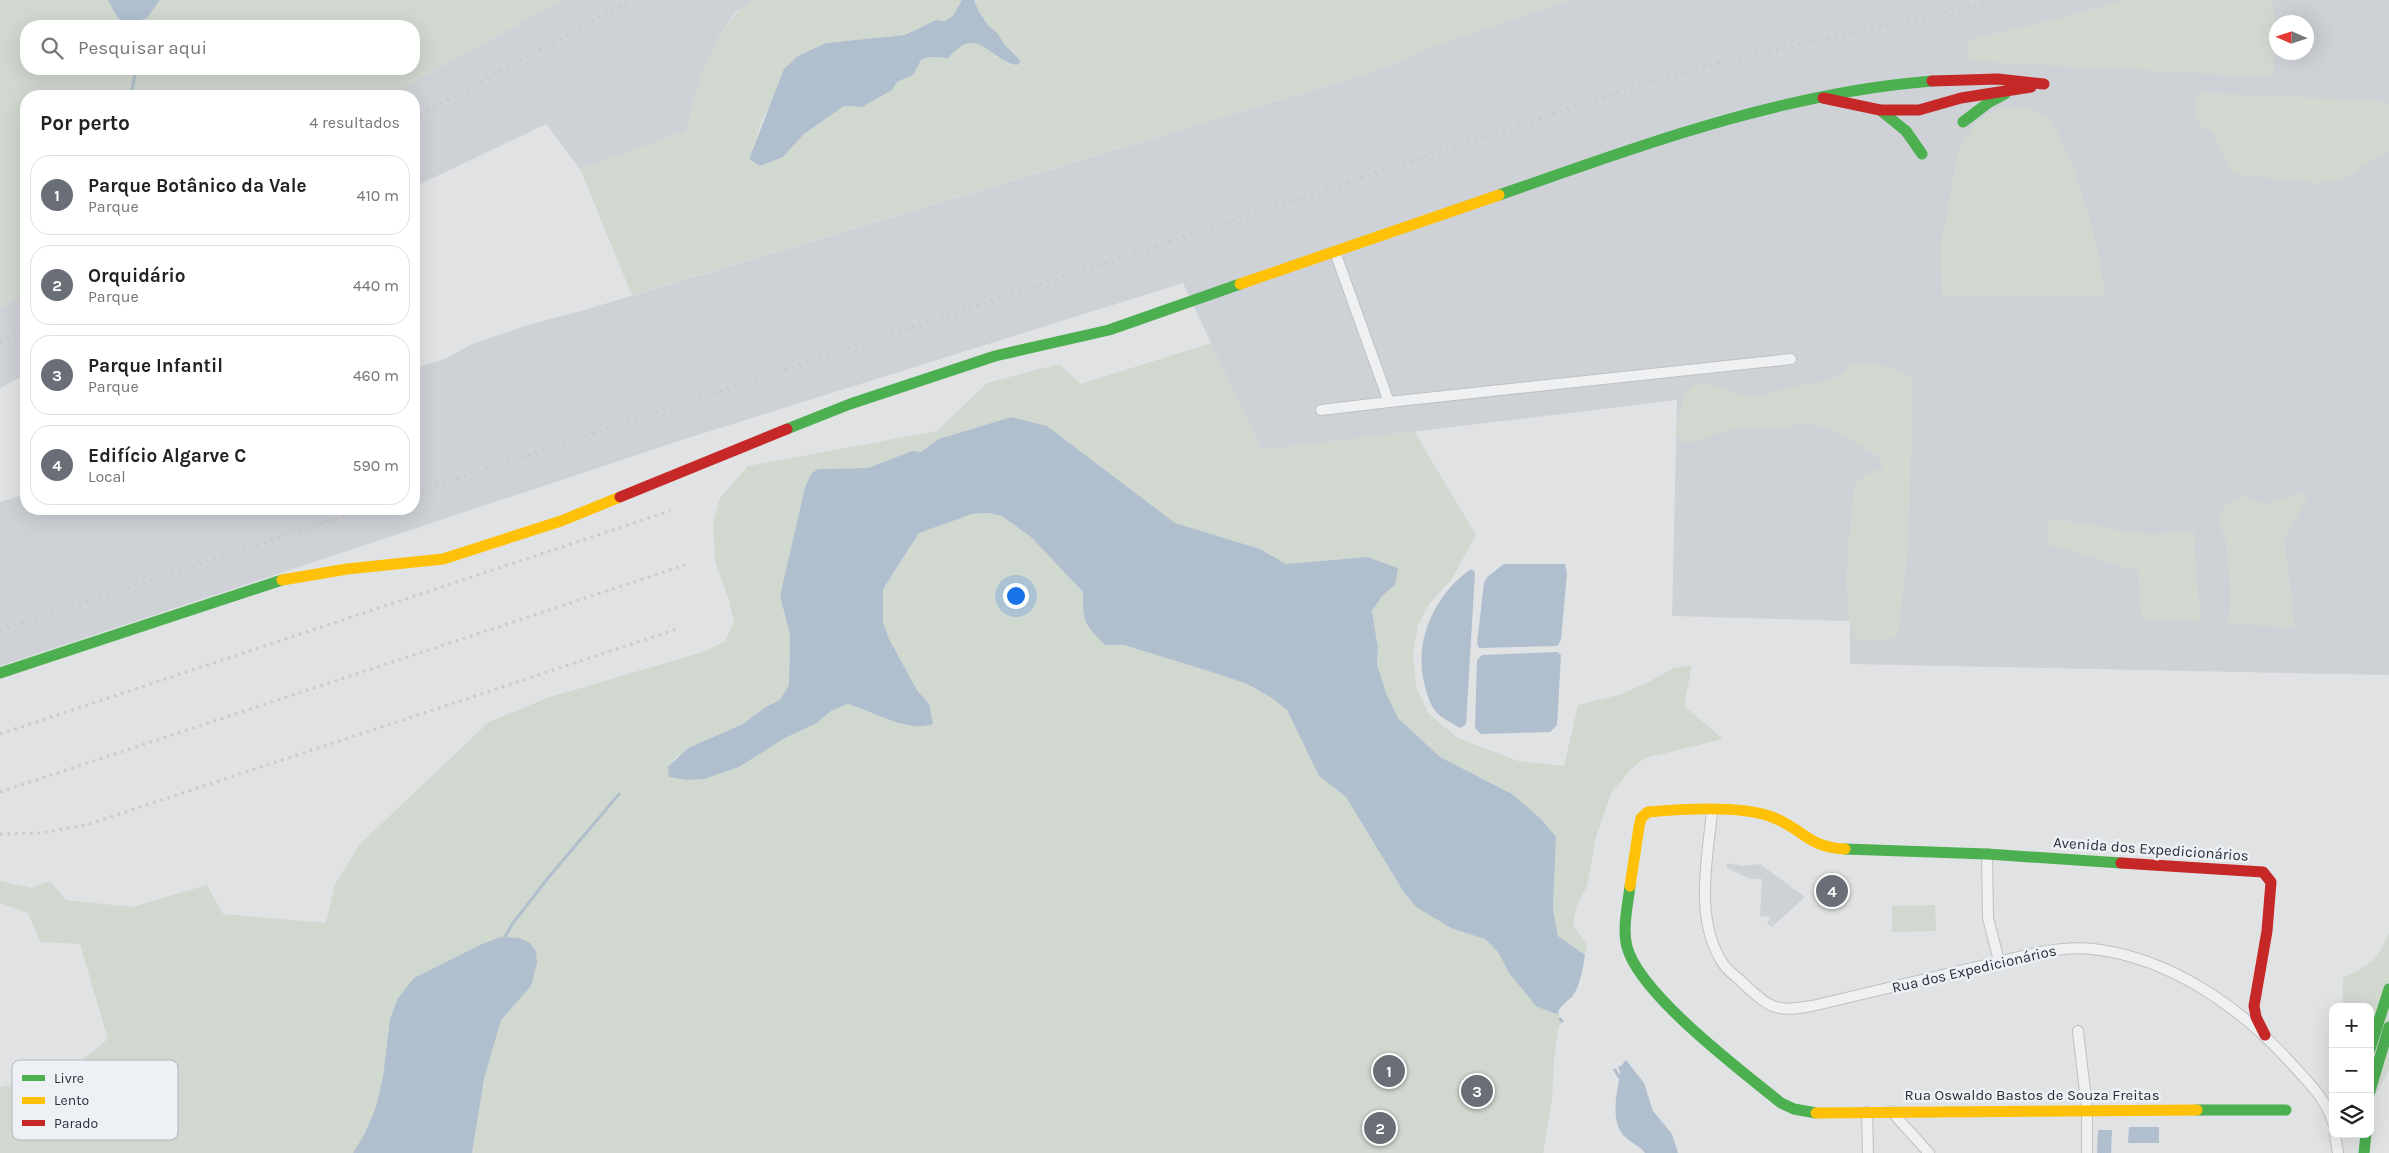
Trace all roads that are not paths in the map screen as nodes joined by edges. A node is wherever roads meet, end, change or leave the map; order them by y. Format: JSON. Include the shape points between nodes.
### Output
{"nodes":[{"id":1,"x":2021,"y":88,"type":"junction"},
{"id":2,"x":1814,"y":96,"type":"junction"},
{"id":3,"x":1880,"y":110,"type":"junction"},
{"id":4,"x":1963,"y":122,"type":"dead end"},
{"id":5,"x":1922,"y":154,"type":"dead end"},
{"id":6,"x":1335,"y":252,"type":"junction"},
{"id":7,"x":1791,"y":359,"type":"dead end"},
{"id":8,"x":1389,"y":402,"type":"junction"},
{"id":9,"x":1320,"y":410,"type":"dead end"},
{"id":10,"x":0,"y":673,"type":"edge"},
{"id":11,"x":1712,"y":812,"type":"junction"},
{"id":12,"x":1987,"y":854,"type":"junction"},
{"id":13,"x":1999,"y":961,"type":"junction"},
{"id":14,"x":2389,"y":989,"type":"edge"},
{"id":15,"x":2389,"y":1027,"type":"edge"},
{"id":16,"x":2078,"y":1031,"type":"dead end"},
{"id":17,"x":2265,"y":1035,"type":"junction"},
{"id":18,"x":2370,"y":1048,"type":"edge"},
{"id":19,"x":2374,"y":1078,"type":"edge"},
{"id":20,"x":1781,"y":1103,"type":"joint"},
{"id":21,"x":2087,"y":1109,"type":"junction"},
{"id":22,"x":2286,"y":1110,"type":"dead end"},
{"id":23,"x":2329,"y":1110,"type":"edge"},
{"id":24,"x":1867,"y":1112,"type":"junction"},
{"id":25,"x":1891,"y":1112,"type":"junction"},
{"id":26,"x":2336,"y":1138,"type":"edge"},
{"id":27,"x":2357,"y":1138,"type":"edge"},
{"id":28,"x":2366,"y":1138,"type":"edge"},
{"id":29,"x":1868,"y":1153,"type":"edge"},
{"id":30,"x":1929,"y":1153,"type":"edge"},
{"id":31,"x":2087,"y":1153,"type":"edge"},
{"id":32,"x":2338,"y":1153,"type":"edge"},
{"id":33,"x":2356,"y":1153,"type":"edge"},
{"id":34,"x":2364,"y":1153,"type":"edge"}],
"edges":[{"from":1,"to":2,"type":"street","via":[[2044,84],[2013,79],[1926,80]]},
{"from":1,"to":3,"type":"street","via":[[1961,98],[1919,110]]},
{"from":1,"to":4,"type":"street","via":[[1988,103]]},
{"from":2,"to":3,"type":"street"},
{"from":2,"to":6,"type":"street","via":[[1644,145]]},
{"from":3,"to":5,"type":"street","via":[[1906,131]]},
{"from":6,"to":8,"type":"street"},
{"from":6,"to":10,"type":"street","via":[[1109,330],[995,356],[850,404],[561,521],[443,559],[281,580]]},
{"from":7,"to":8,"type":"street"},
{"from":8,"to":9,"type":"street"},
{"from":11,"to":12,"type":"street","name":"Avenida dos Expedicionários","via":[[1768,815],[1812,843],[1827,848]]},
{"from":11,"to":13,"type":"street","name":"Rua dos Expedicionários","via":[[1705,889],[1712,939],[1725,966],[1761,1000],[1775,1008],[1789,1010],[1812,1006]]},
{"from":11,"to":20,"type":"street","name":"Avenida dos Expedicionários","via":[[1658,811],[1648,812],[1641,818],[1626,944],[1639,970],[1674,1011]]},
{"from":12,"to":13,"type":"street","via":[[1988,918]]},
{"from":12,"to":17,"type":"street","name":"Avenida dos Expedicionários","via":[[2263,872],[2271,882],[2267,931],[2254,1006]]},
{"from":13,"to":17,"type":"street","name":"Rua dos Expedicionários","via":[[2065,948],[2116,954],[2195,984],[2221,999]]},
{"from":14,"to":18,"type":"street"},
{"from":15,"to":19,"type":"street"},
{"from":16,"to":21,"type":"street"},
{"from":17,"to":23,"type":"street","name":"Rua dos Expedicionários"},
{"from":20,"to":24,"type":"street","name":"Rua Oswaldo Bastos de Souza Freitas","via":[[1811,1113]]},
{"from":21,"to":22,"type":"street","name":"Rua Oswaldo Bastos de Souza Freitas"},
{"from":21,"to":25,"type":"street","name":"Rua Oswaldo Bastos de Souza Freitas"},
{"from":21,"to":31,"type":"street"},
{"from":24,"to":25,"type":"street","name":"Rua Oswaldo Bastos de Souza Freitas"},
{"from":24,"to":29,"type":"street"},
{"from":25,"to":30,"type":"street"},
{"from":26,"to":32,"type":"street"},
{"from":27,"to":33,"type":"street"},
{"from":28,"to":34,"type":"street"}]}
